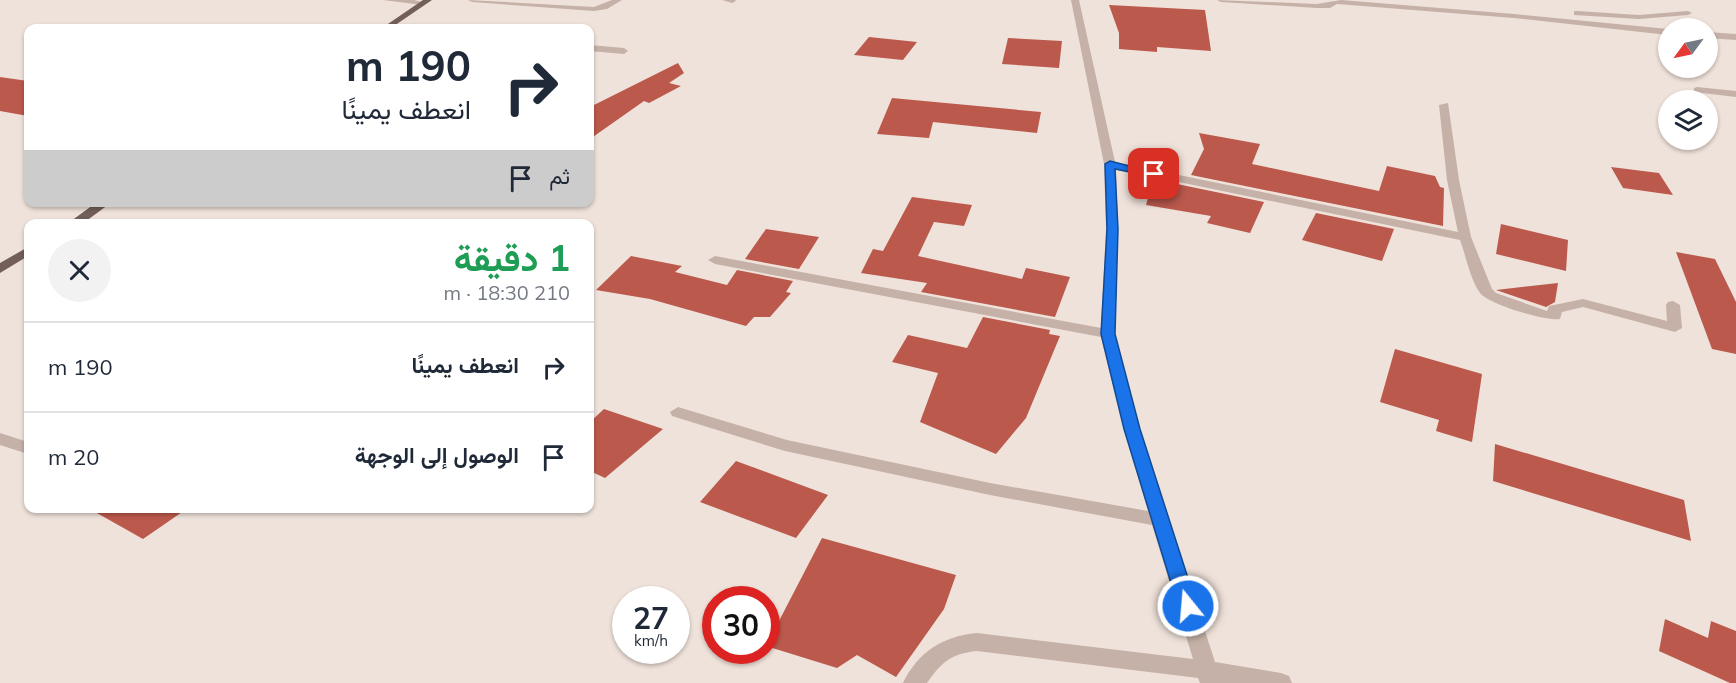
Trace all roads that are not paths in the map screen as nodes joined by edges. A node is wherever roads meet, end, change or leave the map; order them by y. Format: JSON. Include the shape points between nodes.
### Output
{"nodes":[{"id":1,"x":387,"y":0,"type":"edge"},
{"id":2,"x":472,"y":0,"type":"edge"},
{"id":3,"x":618,"y":0,"type":"edge"},
{"id":4,"x":1075,"y":0,"type":"edge"},
{"id":5,"x":1221,"y":0,"type":"edge"},
{"id":6,"x":1425,"y":0,"type":"edge"},
{"id":7,"x":1337,"y":1,"type":"edge"},
{"id":8,"x":425,"y":2,"type":"edge"},
{"id":9,"x":1688,"y":13,"type":"dead end"},
{"id":10,"x":393,"y":24,"type":"edge"},
{"id":11,"x":1658,"y":31,"type":"edge"},
{"id":12,"x":1718,"y":36,"type":"edge"},
{"id":13,"x":1736,"y":37,"type":"edge"},
{"id":14,"x":594,"y":48,"type":"edge"},
{"id":15,"x":624,"y":51,"type":"dead end"},
{"id":16,"x":1718,"y":92,"type":"edge"},
{"id":17,"x":1736,"y":94,"type":"edge"},
{"id":18,"x":1444,"y":105,"type":"dead end"},
{"id":19,"x":1110,"y":164,"type":"junction"},
{"id":20,"x":98,"y":207,"type":"edge"},
{"id":21,"x":80,"y":219,"type":"edge"},
{"id":22,"x":1465,"y":237,"type":"junction"},
{"id":23,"x":24,"y":254,"type":"edge"},
{"id":24,"x":715,"y":260,"type":"dead end"},
{"id":25,"x":0,"y":269,"type":"edge"},
{"id":26,"x":1673,"y":305,"type":"dead end"},
{"id":27,"x":1108,"y":334,"type":"junction"},
{"id":28,"x":678,"y":412,"type":"dead end"},
{"id":29,"x":0,"y":439,"type":"edge"},
{"id":30,"x":24,"y":447,"type":"edge"},
{"id":31,"x":1162,"y":520,"type":"junction"},
{"id":32,"x":1209,"y":676,"type":"edge"},
{"id":33,"x":914,"y":683,"type":"edge"},
{"id":34,"x":1281,"y":683,"type":"edge"}],
"edges":[{"from":1,"to":8,"type":"street"},
{"from":2,"to":3,"type":"street","via":[[594,9]]},
{"from":4,"to":19,"type":"street"},
{"from":5,"to":7,"type":"street","via":[[1317,6]]},
{"from":6,"to":9,"type":"street","via":[[1640,17]]},
{"from":7,"to":11,"type":"street"},
{"from":8,"to":10,"type":"main road"},
{"from":12,"to":13,"type":"street"},
{"from":14,"to":15,"type":"street"},
{"from":16,"to":17,"type":"street"},
{"from":18,"to":22,"type":"street"},
{"from":19,"to":22,"type":"street"},
{"from":19,"to":27,"type":"street","via":[[1113,229]]},
{"from":20,"to":21,"type":"main road"},
{"from":22,"to":26,"type":"street","via":[[1486,291],[1499,300],[1555,316],[1554,309],[1583,303],[1675,328]]},
{"from":23,"to":25,"type":"main road"},
{"from":24,"to":27,"type":"street"},
{"from":27,"to":31,"type":"street","via":[[1132,429]]},
{"from":28,"to":31,"type":"street","via":[[784,445],[990,489]]},
{"from":29,"to":30,"type":"street"},
{"from":31,"to":32,"type":"street"},
{"from":32,"to":33,"type":"street","via":[[977,642],[957,643],[940,650]]},
{"from":32,"to":34,"type":"street"}]}
